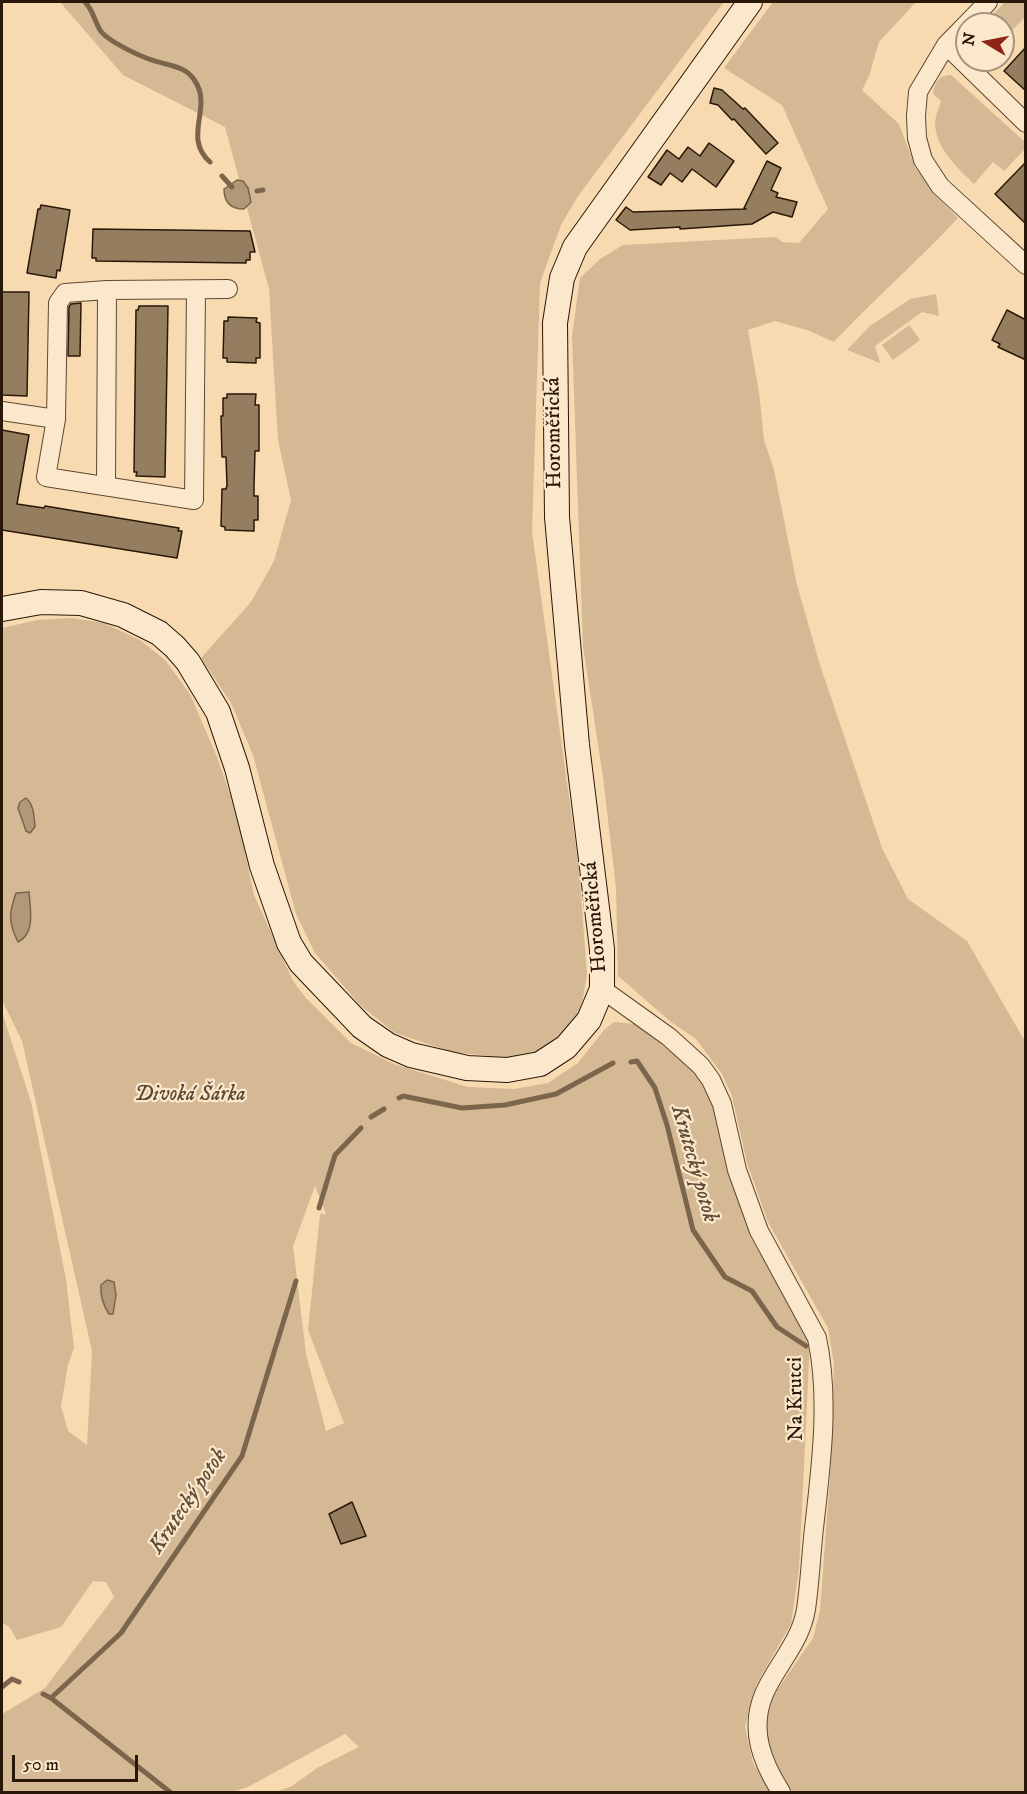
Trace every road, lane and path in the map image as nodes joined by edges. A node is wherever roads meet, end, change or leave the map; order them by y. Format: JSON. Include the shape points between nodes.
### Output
{"nodes":[{"id":1,"x":750,"y":2,"type":"edge"},
{"id":2,"x":988,"y":2,"type":"edge"},
{"id":3,"x":946,"y":45,"type":"junction"},
{"id":4,"x":1026,"y":123,"type":"edge"},
{"id":5,"x":1026,"y":265,"type":"edge"},
{"id":6,"x":228,"y":289,"type":"dead end"},
{"id":7,"x":107,"y":290,"type":"junction"},
{"id":8,"x":196,"y":290,"type":"junction"},
{"id":9,"x":2,"y":411,"type":"edge"},
{"id":10,"x":56,"y":419,"type":"junction"},
{"id":11,"x":106,"y":486,"type":"junction"},
{"id":12,"x":2,"y":609,"type":"edge"},
{"id":13,"x":602,"y":989,"type":"junction"},
{"id":14,"x":781,"y":1792,"type":"edge"}],
"edges":[{"from":1,"to":13,"type":"main road","name":"Horoměřická","via":[[575,247],[558,300],[554,380],[557,517],[577,746],[602,949]]},
{"from":2,"to":3,"type":"street"},
{"from":3,"to":4,"type":"street"},
{"from":3,"to":5,"type":"street","via":[[918,92],[916,127],[923,160],[940,186]]},
{"from":6,"to":8,"type":"street"},
{"from":7,"to":8,"type":"street"},
{"from":7,"to":10,"type":"street","via":[[65,293],[58,303]]},
{"from":7,"to":11,"type":"street"},
{"from":8,"to":11,"type":"street","via":[[194,500]]},
{"from":9,"to":10,"type":"street"},
{"from":10,"to":11,"type":"street","via":[[46,477]]},
{"from":12,"to":13,"type":"main road","name":"Horoměřická","via":[[40,602],[81,603],[123,615],[159,633],[176,647],[218,712],[262,866],[289,943],[301,963],[362,1027],[388,1045],[411,1055],[467,1068],[507,1070],[540,1064],[566,1047],[589,1020]]},
{"from":13,"to":14,"type":"street","name":"Na Krutci","via":[[669,1037],[711,1080],[722,1104],[737,1170],[759,1231],[817,1338],[823,1394],[806,1609],[797,1637],[764,1693],[757,1719],[759,1748]]}]}
